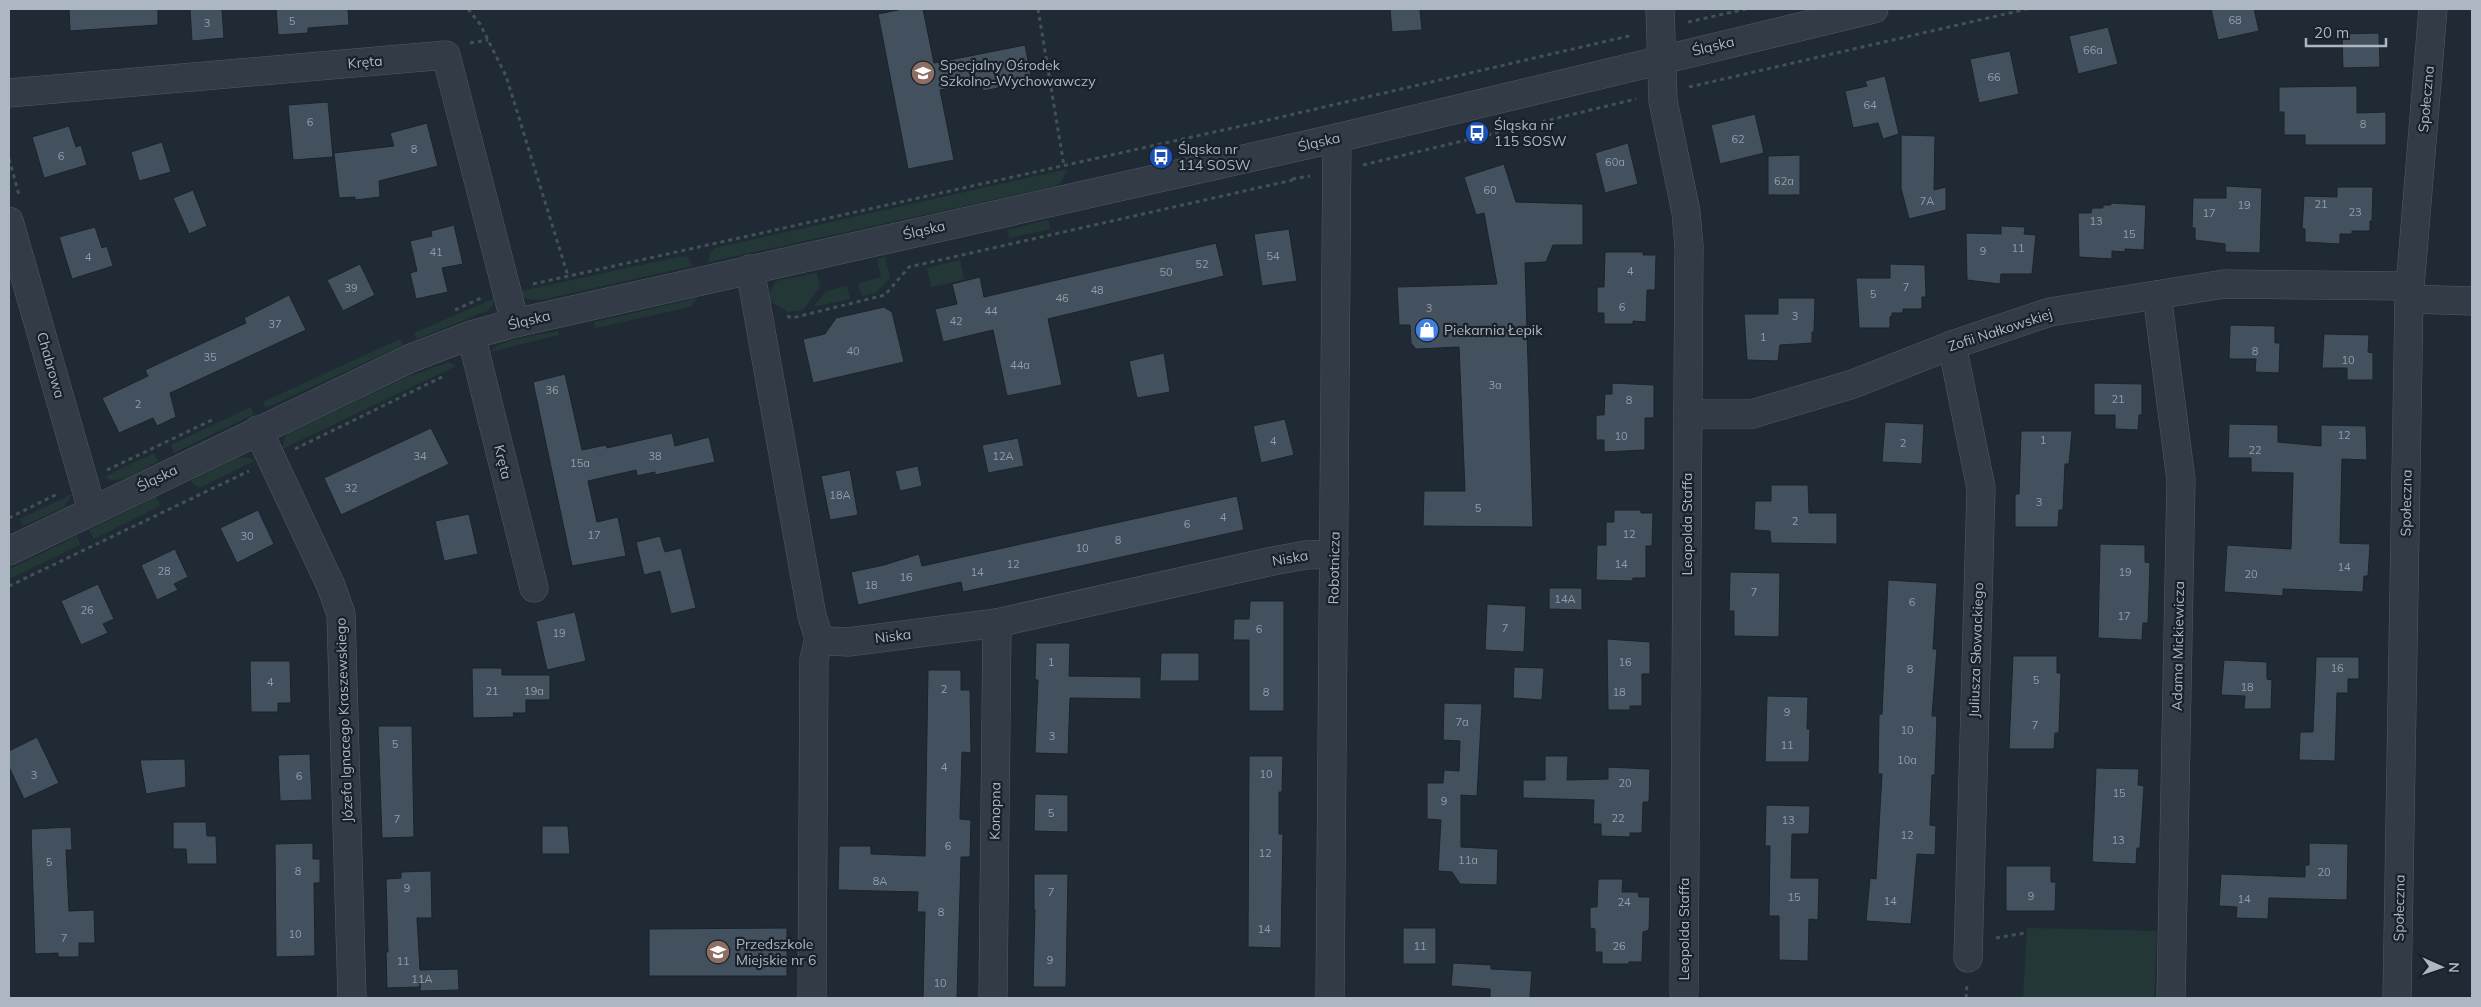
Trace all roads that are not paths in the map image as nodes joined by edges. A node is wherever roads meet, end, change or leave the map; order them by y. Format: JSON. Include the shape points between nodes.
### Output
{"nodes":[{"id":1,"x":1660,"y":9,"type":"edge"},
{"id":2,"x":1874,"y":9,"type":"edge"},
{"id":3,"x":2433,"y":9,"type":"edge"},
{"id":4,"x":1662,"y":59,"type":"junction"},
{"id":5,"x":9,"y":93,"type":"edge"},
{"id":6,"x":1337,"y":138,"type":"junction"},
{"id":7,"x":9,"y":221,"type":"edge"},
{"id":8,"x":750,"y":269,"type":"junction"},
{"id":9,"x":2410,"y":293,"type":"junction"},
{"id":10,"x":2157,"y":295,"type":"junction"},
{"id":11,"x":2472,"y":301,"type":"edge"},
{"id":12,"x":516,"y":323,"type":"junction"},
{"id":13,"x":471,"y":336,"type":"junction"},
{"id":14,"x":1952,"y":345,"type":"junction"},
{"id":15,"x":1688,"y":414,"type":"junction"},
{"id":16,"x":258,"y":430,"type":"junction"},
{"id":17,"x":92,"y":510,"type":"junction"},
{"id":18,"x":9,"y":550,"type":"edge"},
{"id":19,"x":1334,"y":554,"type":"junction"},
{"id":20,"x":534,"y":588,"type":"dead end"},
{"id":21,"x":997,"y":623,"type":"junction"},
{"id":22,"x":816,"y":648,"type":"junction"},
{"id":23,"x":1968,"y":958,"type":"dead end"},
{"id":24,"x":1684,"y":992,"type":"dead end"},
{"id":25,"x":352,"y":998,"type":"edge"},
{"id":26,"x":812,"y":998,"type":"edge"},
{"id":27,"x":993,"y":998,"type":"edge"},
{"id":28,"x":1330,"y":998,"type":"edge"},
{"id":29,"x":2171,"y":998,"type":"edge"},
{"id":30,"x":2397,"y":998,"type":"edge"}],
"edges":[{"from":1,"to":4,"type":"street","name":"Leopolda Staffa"},
{"from":2,"to":4,"type":"street","name":"Śląska"},
{"from":3,"to":9,"type":"street","name":"Społeczna"},
{"from":4,"to":6,"type":"street","name":"Śląska"},
{"from":4,"to":15,"type":"street","name":"Leopolda Staffa","via":[[1663,93],[1688,229]]},
{"from":5,"to":12,"type":"street","name":"Kręta","via":[[446,55]]},
{"from":6,"to":8,"type":"street","name":"Śląska"},
{"from":6,"to":19,"type":"street","name":"Robotnicza"},
{"from":7,"to":17,"type":"street","name":"Chabrowa"},
{"from":8,"to":12,"type":"street","name":"Śląska"},
{"from":8,"to":22,"type":"street"},
{"from":9,"to":10,"type":"street","name":"Zofii Nałkowskiej","via":[[2224,284]]},
{"from":9,"to":11,"type":"street","name":"Zofii Nałkowskiej"},
{"from":9,"to":30,"type":"street","name":"Społeczna"},
{"from":10,"to":14,"type":"street","name":"Zofii Nałkowskiej","via":[[2050,312]]},
{"from":10,"to":29,"type":"street","name":"Adama Mickiewicza","via":[[2181,480]]},
{"from":12,"to":13,"type":"street","name":"Śląska"},
{"from":13,"to":16,"type":"street","name":"Śląska","via":[[411,358]]},
{"from":13,"to":20,"type":"street","name":"Kręta"},
{"from":14,"to":15,"type":"street","name":"Zofii Nałkowskiej","via":[[1853,384],[1752,414]]},
{"from":14,"to":23,"type":"street","name":"Juliusza Słowackiego","via":[[1981,488]]},
{"from":15,"to":24,"type":"street","name":"Leopolda Staffa"},
{"from":16,"to":17,"type":"street","name":"Śląska"},
{"from":16,"to":25,"type":"street","name":"Józefa Ignacego Kraszewskiego","via":[[341,614]]},
{"from":17,"to":18,"type":"street","name":"Śląska"},
{"from":19,"to":21,"type":"street","name":"Niska","via":[[1282,559]]},
{"from":19,"to":28,"type":"street","name":"Robotnicza"},
{"from":21,"to":22,"type":"street","name":"Niska","via":[[848,642],[827,641]]},
{"from":21,"to":27,"type":"street","name":"Konopna"},
{"from":22,"to":26,"type":"street"}]}
